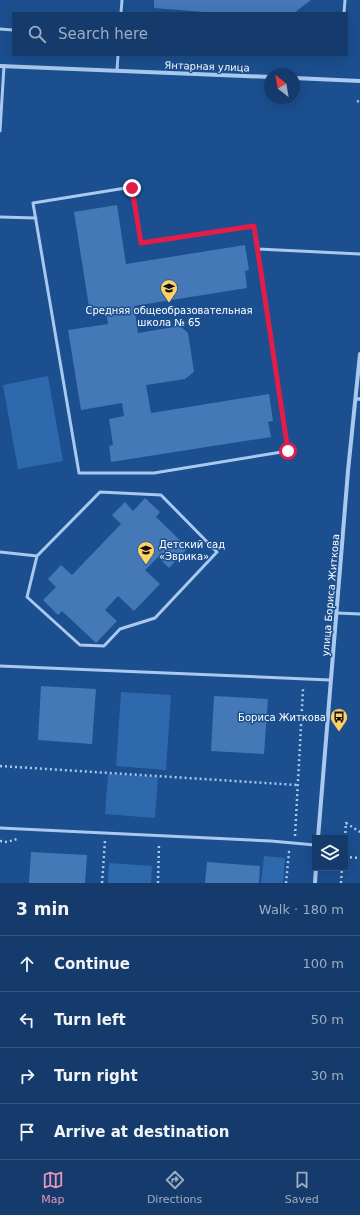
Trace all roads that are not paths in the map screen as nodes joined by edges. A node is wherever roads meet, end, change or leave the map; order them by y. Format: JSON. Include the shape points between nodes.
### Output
{"nodes":[{"id":1,"x":122,"y":0,"type":"edge"},
{"id":2,"x":345,"y":0,"type":"edge"},
{"id":3,"x":121,"y":12,"type":"edge"},
{"id":4,"x":344,"y":12,"type":"edge"},
{"id":5,"x":0,"y":30,"type":"edge"},
{"id":6,"x":12,"y":30,"type":"edge"},
{"id":7,"x":118,"y":56,"type":"edge"},
{"id":8,"x":2,"y":66,"type":"edge"},
{"id":9,"x":117,"y":70,"type":"junction"},
{"id":10,"x":264,"y":77,"type":"edge"},
{"id":11,"x":300,"y":78,"type":"edge"},
{"id":12,"x":360,"y":81,"type":"edge"},
{"id":13,"x":0,"y":131,"type":"edge"},
{"id":14,"x":0,"y":217,"type":"edge"},
{"id":15,"x":36,"y":218,"type":"junction"},
{"id":16,"x":258,"y":248,"type":"junction"},
{"id":17,"x":360,"y":254,"type":"edge"},
{"id":18,"x":360,"y":354,"type":"edge"},
{"id":19,"x":358,"y":399,"type":"edge"},
{"id":20,"x":0,"y":552,"type":"edge"},
{"id":21,"x":37,"y":556,"type":"junction"},
{"id":22,"x":337,"y":613,"type":"junction"},
{"id":23,"x":360,"y":614,"type":"edge"},
{"id":24,"x":0,"y":666,"type":"edge"},
{"id":25,"x":330,"y":680,"type":"junction"},
{"id":26,"x":0,"y":828,"type":"edge"},
{"id":27,"x":318,"y":835,"type":"edge"},
{"id":28,"x":312,"y":845,"type":"edge"},
{"id":29,"x":316,"y":871,"type":"edge"},
{"id":30,"x":315,"y":883,"type":"edge"}],
"edges":[{"from":1,"to":3,"type":"lane"},
{"from":2,"to":4,"type":"lane"},
{"from":5,"to":6,"type":"lane"},
{"from":7,"to":9,"type":"lane"},
{"from":8,"to":9,"type":"street","name":"Янтарная улица"},
{"from":8,"to":13,"type":"lane"},
{"from":9,"to":10,"type":"street","name":"Янтарная улица"},
{"from":11,"to":12,"type":"street"},
{"from":14,"to":15,"type":"lane"},
{"from":15,"to":16,"type":"lane","via":[[33,203],[132,188],[141,243],[254,226]]},
{"from":15,"to":16,"type":"lane","via":[[79,474],[154,473],[288,451]]},
{"from":16,"to":17,"type":"lane"},
{"from":18,"to":19,"type":"street","name":"улица Бориса Житкова"},
{"from":19,"to":22,"type":"street","name":"улица Бориса Житкова"},
{"from":20,"to":21,"type":"lane"},
{"from":21,"to":21,"type":"lane","via":[[100,492],[161,495],[217,552],[155,618],[120,629],[104,646],[80,645],[27,597]]},
{"from":22,"to":23,"type":"lane"},
{"from":22,"to":25,"type":"street","name":"улица Бориса Житкова"},
{"from":24,"to":25,"type":"lane"},
{"from":25,"to":27,"type":"street","name":"улица Бориса Житкова"},
{"from":26,"to":28,"type":"lane"},
{"from":29,"to":30,"type":"street"}]}
